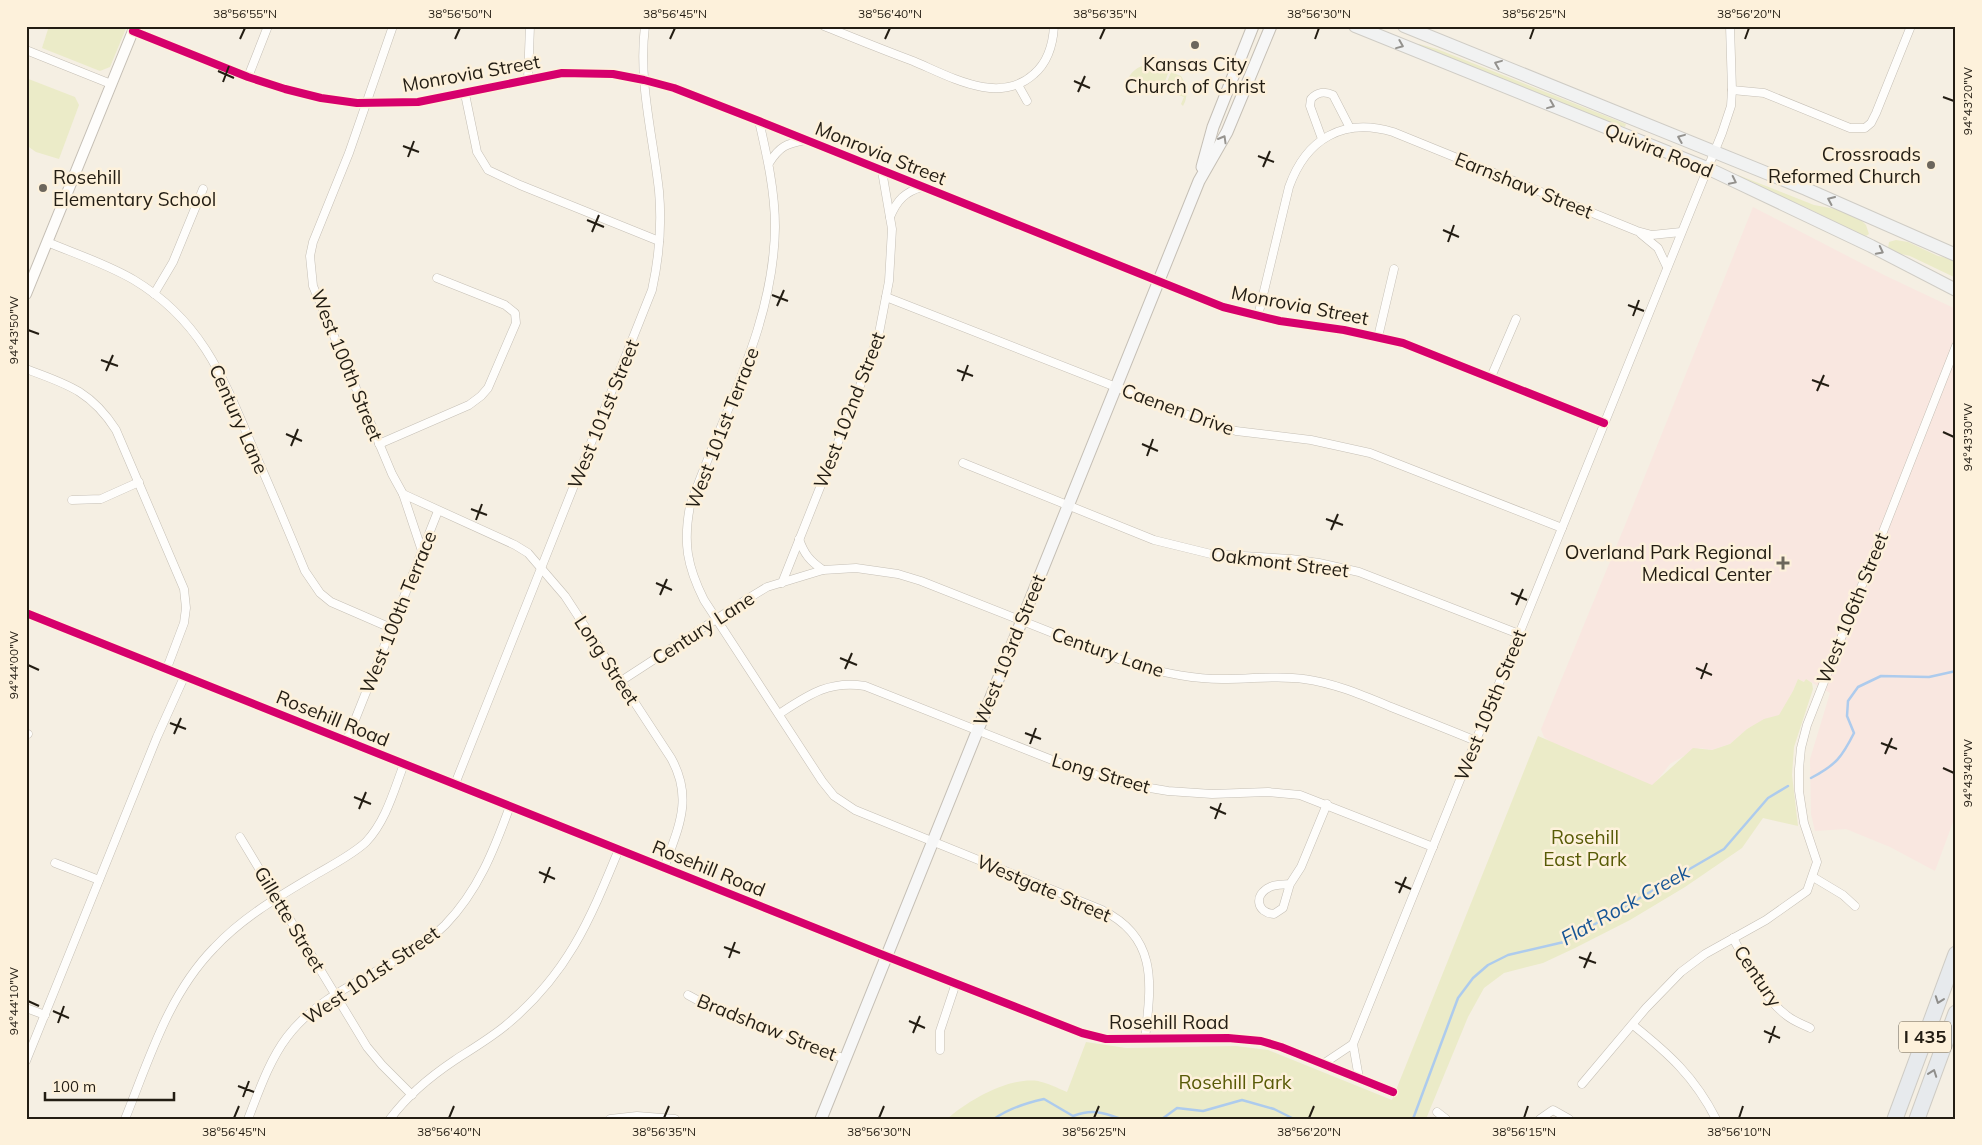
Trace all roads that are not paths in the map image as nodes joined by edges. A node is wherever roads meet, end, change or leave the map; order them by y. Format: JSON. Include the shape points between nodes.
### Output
{"nodes":[{"id":1,"x":268,"y":26,"type":"edge"},
{"id":2,"x":393,"y":26,"type":"edge"},
{"id":3,"x":530,"y":26,"type":"edge"},
{"id":4,"x":645,"y":26,"type":"edge"},
{"id":5,"x":824,"y":26,"type":"edge"},
{"id":6,"x":1054,"y":26,"type":"edge"},
{"id":7,"x":1253,"y":26,"type":"edge"},
{"id":8,"x":1271,"y":26,"type":"edge"},
{"id":9,"x":1355,"y":26,"type":"edge"},
{"id":10,"x":1404,"y":26,"type":"edge"},
{"id":11,"x":1730,"y":26,"type":"edge"},
{"id":12,"x":1911,"y":26,"type":"edge"},
{"id":13,"x":134,"y":29,"type":"edge"},
{"id":14,"x":845,"y":30,"type":"edge"},
{"id":15,"x":26,"y":50,"type":"edge"},
{"id":16,"x":248,"y":77,"type":"junction"},
{"id":17,"x":528,"y":79,"type":"junction"},
{"id":18,"x":644,"y":80,"type":"junction"},
{"id":19,"x":111,"y":84,"type":"junction"},
{"id":20,"x":1018,"y":85,"type":"junction"},
{"id":21,"x":1732,"y":90,"type":"junction"},
{"id":22,"x":465,"y":94,"type":"junction"},
{"id":23,"x":1027,"y":101,"type":"dead end"},
{"id":24,"x":367,"y":103,"type":"junction"},
{"id":25,"x":759,"y":121,"type":"junction"},
{"id":26,"x":1350,"y":128,"type":"junction"},
{"id":27,"x":1322,"y":139,"type":"junction"},
{"id":28,"x":805,"y":140,"type":"junction"},
{"id":29,"x":1714,"y":151,"type":"junction"},
{"id":30,"x":769,"y":162,"type":"junction"},
{"id":31,"x":1707,"y":168,"type":"junction"},
{"id":32,"x":882,"y":171,"type":"junction"},
{"id":33,"x":1199,"y":181,"type":"junction"},
{"id":34,"x":922,"y":187,"type":"junction"},
{"id":35,"x":203,"y":189,"type":"dead end"},
{"id":36,"x":890,"y":217,"type":"junction"},
{"id":37,"x":1638,"y":231,"type":"junction"},
{"id":38,"x":1681,"y":232,"type":"junction"},
{"id":39,"x":659,"y":241,"type":"junction"},
{"id":40,"x":47,"y":242,"type":"junction"},
{"id":41,"x":1956,"y":255,"type":"edge"},
{"id":42,"x":1667,"y":267,"type":"junction"},
{"id":43,"x":1394,"y":269,"type":"dead end"},
{"id":44,"x":437,"y":278,"type":"dead end"},
{"id":45,"x":1158,"y":280,"type":"junction"},
{"id":46,"x":1956,"y":290,"type":"edge"},
{"id":47,"x":26,"y":294,"type":"edge"},
{"id":48,"x":154,"y":294,"type":"junction"},
{"id":49,"x":886,"y":297,"type":"junction"},
{"id":50,"x":1258,"y":316,"type":"junction"},
{"id":51,"x":1516,"y":319,"type":"dead end"},
{"id":52,"x":1378,"y":337,"type":"junction"},
{"id":53,"x":1956,"y":346,"type":"edge"},
{"id":54,"x":26,"y":369,"type":"edge"},
{"id":55,"x":1491,"y":377,"type":"junction"},
{"id":56,"x":1116,"y":387,"type":"junction"},
{"id":57,"x":1604,"y":423,"type":"junction"},
{"id":58,"x":379,"y":444,"type":"junction"},
{"id":59,"x":963,"y":463,"type":"dead end"},
{"id":60,"x":140,"y":482,"type":"junction"},
{"id":61,"x":403,"y":494,"type":"junction"},
{"id":62,"x":72,"y":500,"type":"dead end"},
{"id":63,"x":1067,"y":505,"type":"junction"},
{"id":64,"x":438,"y":511,"type":"junction"},
{"id":65,"x":1562,"y":528,"type":"junction"},
{"id":66,"x":799,"y":538,"type":"junction"},
{"id":67,"x":422,"y":551,"type":"junction"},
{"id":68,"x":541,"y":568,"type":"junction"},
{"id":69,"x":823,"y":570,"type":"junction"},
{"id":70,"x":782,"y":583,"type":"junction"},
{"id":71,"x":27,"y":614,"type":"edge"},
{"id":72,"x":716,"y":619,"type":"junction"},
{"id":73,"x":1021,"y":621,"type":"junction"},
{"id":74,"x":391,"y":628,"type":"junction"},
{"id":75,"x":1519,"y":634,"type":"junction"},
{"id":76,"x":166,"y":668,"type":"junction"},
{"id":77,"x":184,"y":675,"type":"junction"},
{"id":78,"x":621,"y":681,"type":"junction"},
{"id":79,"x":779,"y":714,"type":"junction"},
{"id":80,"x":977,"y":730,"type":"junction"},
{"id":81,"x":346,"y":740,"type":"junction"},
{"id":82,"x":1476,"y":741,"type":"junction"},
{"id":83,"x":404,"y":764,"type":"junction"},
{"id":84,"x":454,"y":784,"type":"junction"},
{"id":85,"x":1327,"y":804,"type":"junction"},
{"id":86,"x":510,"y":806,"type":"junction"},
{"id":87,"x":240,"y":837,"type":"dead end"},
{"id":88,"x":932,"y":842,"type":"junction"},
{"id":89,"x":1433,"y":847,"type":"junction"},
{"id":90,"x":619,"y":850,"type":"junction"},
{"id":91,"x":55,"y":863,"type":"dead end"},
{"id":92,"x":664,"y":868,"type":"junction"},
{"id":93,"x":1813,"y":878,"type":"junction"},
{"id":94,"x":99,"y":880,"type":"junction"},
{"id":95,"x":1290,"y":884,"type":"junction"},
{"id":96,"x":278,"y":897,"type":"junction"},
{"id":97,"x":1855,"y":906,"type":"dead end"},
{"id":98,"x":1732,"y":938,"type":"junction"},
{"id":99,"x":1956,"y":954,"type":"edge"},
{"id":100,"x":886,"y":957,"type":"junction"},
{"id":101,"x":956,"y":983,"type":"junction"},
{"id":102,"x":336,"y":995,"type":"junction"},
{"id":103,"x":688,"y":995,"type":"dead end"},
{"id":104,"x":26,"y":1008,"type":"edge"},
{"id":105,"x":1956,"y":1013,"type":"edge"},
{"id":106,"x":45,"y":1015,"type":"junction"},
{"id":107,"x":1633,"y":1024,"type":"junction"},
{"id":108,"x":1810,"y":1028,"type":"dead end"},
{"id":109,"x":1145,"y":1039,"type":"junction"},
{"id":110,"x":1353,"y":1044,"type":"junction"},
{"id":111,"x":940,"y":1050,"type":"dead end"},
{"id":112,"x":845,"y":1059,"type":"junction"},
{"id":113,"x":26,"y":1061,"type":"edge"},
{"id":114,"x":1323,"y":1064,"type":"junction"},
{"id":115,"x":1359,"y":1078,"type":"junction"},
{"id":116,"x":1582,"y":1084,"type":"dead end"},
{"id":117,"x":1393,"y":1092,"type":"dead end"},
{"id":118,"x":412,"y":1095,"type":"junction"},
{"id":119,"x":1437,"y":1112,"type":"dead end"},
{"id":120,"x":125,"y":1119,"type":"edge"},
{"id":121,"x":248,"y":1119,"type":"edge"},
{"id":122,"x":390,"y":1119,"type":"edge"},
{"id":123,"x":610,"y":1119,"type":"edge"},
{"id":124,"x":675,"y":1119,"type":"edge"},
{"id":125,"x":821,"y":1119,"type":"edge"},
{"id":126,"x":1446,"y":1119,"type":"edge"},
{"id":127,"x":1540,"y":1119,"type":"edge"},
{"id":128,"x":1570,"y":1119,"type":"edge"},
{"id":129,"x":1716,"y":1119,"type":"edge"},
{"id":130,"x":1895,"y":1119,"type":"edge"},
{"id":131,"x":1917,"y":1119,"type":"edge"}],
"edges":[{"from":1,"to":16,"type":"street"},
{"from":2,"to":24,"type":"street","name":"West 100th Street"},
{"from":3,"to":17,"type":"street"},
{"from":4,"to":18,"type":"street","name":"West 101st Street"},
{"from":5,"to":14,"type":"street"},
{"from":6,"to":20,"type":"street","via":[[1052,46],[1043,65]]},
{"from":7,"to":33,"type":"main road","name":"West 103rd Street","via":[[1213,127]]},
{"from":33,"to":8,"type":"main road","name":"West 103rd Street","one_way":true,"via":[[1227,132]]},
{"from":9,"to":31,"type":"main road","name":"Quivira Road","one_way":true},
{"from":29,"to":10,"type":"main road","name":"Quivira Road","one_way":true},
{"from":11,"to":21,"type":"street","name":"West 105th Street"},
{"from":12,"to":21,"type":"street","via":[[1873,119],[1865,128],[1850,128],[1759,91]]},
{"from":13,"to":16,"type":"street","name":"Monrovia Street"},
{"from":13,"to":19,"type":"street"},
{"from":14,"to":20,"type":"street","via":[[966,83],[994,88]]},
{"from":15,"to":19,"type":"street"},
{"from":16,"to":24,"type":"street","name":"Monrovia Street","via":[[321,98]]},
{"from":17,"to":18,"type":"street","name":"Monrovia Street","via":[[585,72]]},
{"from":17,"to":22,"type":"street","name":"Monrovia Street"},
{"from":18,"to":25,"type":"street","name":"Monrovia Street","via":[[674,88]]},
{"from":18,"to":39,"type":"street","name":"West 101st Street","via":[[659,193]]},
{"from":19,"to":40,"type":"street"},
{"from":20,"to":23,"type":"street"},
{"from":21,"to":29,"type":"street","name":"West 105th Street","via":[[1731,106]]},
{"from":22,"to":24,"type":"street","name":"Monrovia Street","via":[[418,102]]},
{"from":22,"to":39,"type":"street","via":[[477,152],[488,170]]},
{"from":24,"to":58,"type":"street","name":"West 100th Street","via":[[310,256],[313,286]]},
{"from":25,"to":28,"type":"street","name":"Monrovia Street"},
{"from":25,"to":30,"type":"street","name":"West 101st Terrace"},
{"from":26,"to":27,"type":"street"},
{"from":26,"to":27,"type":"street","via":[[1333,95],[1318,93],[1311,99],[1310,106]]},
{"from":26,"to":37,"type":"street","name":"Earnshaw Street","via":[[1384,129]]},
{"from":27,"to":50,"type":"street","via":[[1295,170]]},
{"from":28,"to":30,"type":"street","via":[[778,149]]},
{"from":28,"to":32,"type":"street","name":"Monrovia Street"},
{"from":29,"to":31,"type":"street","name":"West 105th Street"},
{"from":41,"to":29,"type":"main road","name":"Quivira Road","one_way":true},
{"from":30,"to":72,"type":"street","name":"West 101st Terrace","via":[[775,226],[770,282],[763,314],[753,347],[695,490],[687,521],[686,548],[690,570]]},
{"from":31,"to":38,"type":"street","name":"West 105th Street"},
{"from":31,"to":46,"type":"main road","name":"Quivira Road","one_way":true},
{"from":32,"to":34,"type":"street","name":"Monrovia Street"},
{"from":32,"to":36,"type":"street","name":"West 102nd Street"},
{"from":33,"to":45,"type":"main road","name":"West 103rd Street"},
{"from":34,"to":36,"type":"street","via":[[909,191],[895,203]]},
{"from":34,"to":45,"type":"street","name":"Monrovia Street"},
{"from":35,"to":48,"type":"street","via":[[173,262]]},
{"from":36,"to":49,"type":"street","name":"West 102nd Street","via":[[892,229]]},
{"from":37,"to":38,"type":"street","name":"Earnshaw Street","via":[[1652,235]]},
{"from":37,"to":42,"type":"street","name":"Earnshaw Street","via":[[1658,248]]},
{"from":38,"to":42,"type":"street","name":"West 105th Street"},
{"from":39,"to":68,"type":"street","name":"West 101st Street","via":[[658,262],[645,312]]},
{"from":40,"to":47,"type":"street"},
{"from":40,"to":48,"type":"street","name":"Century Lane","via":[[112,268]]},
{"from":42,"to":57,"type":"street","name":"West 105th Street"},
{"from":43,"to":52,"type":"street"},
{"from":44,"to":58,"type":"street","via":[[505,305],[515,313],[516,323],[488,388],[481,396],[469,405]]},
{"from":45,"to":50,"type":"street","name":"Monrovia Street","via":[[1223,307]]},
{"from":45,"to":56,"type":"main road","name":"West 103rd Street"},
{"from":48,"to":74,"type":"street","name":"Century Lane","via":[[192,328],[215,362],[305,571],[320,593],[339,606]]},
{"from":49,"to":56,"type":"street","name":"Caenen Drive"},
{"from":49,"to":66,"type":"street","name":"West 102nd Street","via":[[871,357]]},
{"from":50,"to":52,"type":"street","name":"Monrovia Street"},
{"from":51,"to":55,"type":"street"},
{"from":52,"to":55,"type":"street","name":"Monrovia Street","via":[[1431,353]]},
{"from":53,"to":93,"type":"street","name":"West 106th Street","via":[[1807,725],[1800,755],[1799,790],[1804,823],[1817,862]]},
{"from":54,"to":60,"type":"street","via":[[78,390],[99,407],[116,430]]},
{"from":55,"to":57,"type":"street","name":"Monrovia Street"},
{"from":56,"to":63,"type":"main road","name":"West 103rd Street"},
{"from":56,"to":65,"type":"street","name":"Caenen Drive","via":[[1236,431],[1320,442],[1370,453]]},
{"from":57,"to":65,"type":"street","name":"West 105th Street"},
{"from":58,"to":61,"type":"street","name":"West 100th Street"},
{"from":59,"to":63,"type":"street","name":"Oakmont Street"},
{"from":60,"to":62,"type":"street","via":[[101,499]]},
{"from":60,"to":76,"type":"street","via":[[184,588],[184,623]]},
{"from":61,"to":64,"type":"street"},
{"from":61,"to":67,"type":"street","name":"West 100th Street"},
{"from":63,"to":73,"type":"main road","name":"West 103rd Street"},
{"from":63,"to":75,"type":"street","name":"Oakmont Street","via":[[1181,548],[1211,554],[1319,563],[1359,572]]},
{"from":64,"to":67,"type":"street","name":"West 100th Terrace"},
{"from":64,"to":68,"type":"street","name":"Long Street","via":[[515,545],[528,553]]},
{"from":65,"to":75,"type":"street","name":"West 105th Street"},
{"from":66,"to":69,"type":"street","via":[[804,553]]},
{"from":66,"to":70,"type":"street","name":"West 102nd Street"},
{"from":67,"to":74,"type":"street","name":"West 100th Terrace"},
{"from":68,"to":78,"type":"street","name":"Long Street","via":[[565,596]]},
{"from":68,"to":84,"type":"street","name":"West 101st Street"},
{"from":69,"to":70,"type":"street","name":"Century Lane"},
{"from":69,"to":73,"type":"street","name":"Century Lane","via":[[856,568],[898,574]]},
{"from":70,"to":72,"type":"street","name":"Century Lane","via":[[767,587]]},
{"from":71,"to":76,"type":"street","name":"Rosehill Road"},
{"from":72,"to":78,"type":"street","name":"Century Lane"},
{"from":72,"to":79,"type":"street","name":"West 101st Terrace"},
{"from":73,"to":80,"type":"main road","name":"West 103rd Street"},
{"from":73,"to":82,"type":"street","name":"Century Lane","via":[[1134,665],[1165,673],[1210,678],[1274,677],[1326,683]]},
{"from":74,"to":81,"type":"street","name":"West 100th Terrace"},
{"from":75,"to":82,"type":"street","name":"West 105th Street"},
{"from":76,"to":77,"type":"street","name":"Rosehill Road"},
{"from":77,"to":81,"type":"street","name":"Rosehill Road"},
{"from":77,"to":94,"type":"street"},
{"from":78,"to":92,"type":"street","name":"Long Street","via":[[671,758],[682,782],[682,818]]},
{"from":79,"to":80,"type":"street","name":"Long Street","via":[[825,688],[857,685]]},
{"from":79,"to":88,"type":"street","name":"West 101st Terrace","via":[[834,796],[854,810]]},
{"from":80,"to":85,"type":"street","name":"Long Street","via":[[1075,769],[1132,785],[1212,794],[1292,793]]},
{"from":80,"to":88,"type":"main road","name":"West 103rd Street"},
{"from":81,"to":83,"type":"street","name":"Rosehill Road"},
{"from":82,"to":89,"type":"street","name":"West 105th Street"},
{"from":83,"to":84,"type":"street","name":"Rosehill Road"},
{"from":83,"to":96,"type":"street","via":[[381,821],[366,842]]},
{"from":84,"to":86,"type":"street","name":"Rosehill Road"},
{"from":85,"to":89,"type":"street","name":"Long Street"},
{"from":85,"to":95,"type":"street","via":[[1301,867]]},
{"from":86,"to":90,"type":"street","name":"Rosehill Road"},
{"from":86,"to":102,"type":"street","name":"West 101st Street","via":[[485,869],[462,906],[431,936]]},
{"from":87,"to":96,"type":"street","name":"Gillette Street"},
{"from":88,"to":100,"type":"main road","name":"West 103rd Street"},
{"from":88,"to":109,"type":"street","name":"Westgate Street","via":[[1102,910],[1127,926],[1140,943],[1148,962],[1150,985]]},
{"from":89,"to":110,"type":"street","name":"West 105th Street"},
{"from":90,"to":92,"type":"street","name":"Rosehill Road"},
{"from":90,"to":118,"type":"street","via":[[579,940],[542,990],[504,1027],[430,1078]]},
{"from":91,"to":94,"type":"street"},
{"from":92,"to":100,"type":"street","name":"Rosehill Road"},
{"from":93,"to":97,"type":"street"},
{"from":93,"to":98,"type":"street","via":[[1807,891],[1797,900]]},
{"from":94,"to":106,"type":"street"},
{"from":95,"to":95,"type":"street","via":[[1287,900],[1279,912],[1269,914],[1260,908],[1258,903],[1264,891]]},
{"from":96,"to":102,"type":"street","name":"Gillette Street"},
{"from":96,"to":120,"type":"street","via":[[235,927],[202,961],[183,987],[158,1037]]},
{"from":98,"to":107,"type":"street","via":[[1681,972]]},
{"from":98,"to":108,"type":"street","name":"Century","via":[[1773,1002],[1788,1017]]},
{"from":99,"to":130,"type":"highway","number":"I 435","one_way":true},
{"from":100,"to":101,"type":"street","name":"Rosehill Road"},
{"from":100,"to":112,"type":"main road","name":"West 103rd Street"},
{"from":101,"to":109,"type":"street","name":"Rosehill Road","via":[[1082,1033],[1106,1039]]},
{"from":101,"to":111,"type":"street","via":[[940,1031]]},
{"from":102,"to":118,"type":"street","name":"Gillette Street","via":[[368,1047]]},
{"from":102,"to":121,"type":"street","name":"West 101st Street","via":[[313,1011],[288,1036],[275,1055]]},
{"from":103,"to":112,"type":"street","name":"Bradshaw Street"},
{"from":104,"to":106,"type":"street"},
{"from":131,"to":105,"type":"highway","number":"I 435","one_way":true},
{"from":106,"to":113,"type":"street"},
{"from":107,"to":116,"type":"street"},
{"from":107,"to":129,"type":"street","via":[[1673,1058],[1704,1097]]},
{"from":109,"to":114,"type":"street","name":"Rosehill Road","via":[[1234,1038],[1261,1041]]},
{"from":110,"to":114,"type":"street"},
{"from":110,"to":115,"type":"street"},
{"from":112,"to":125,"type":"main road","name":"West 103rd Street"},
{"from":114,"to":115,"type":"street","name":"Rosehill Road"},
{"from":115,"to":117,"type":"street","name":"Rosehill Road"},
{"from":118,"to":122,"type":"street"},
{"from":119,"to":126,"type":"street"},
{"from":123,"to":124,"type":"street","via":[[637,1116]]},
{"from":127,"to":128,"type":"street","via":[[1553,1110]]}]}
